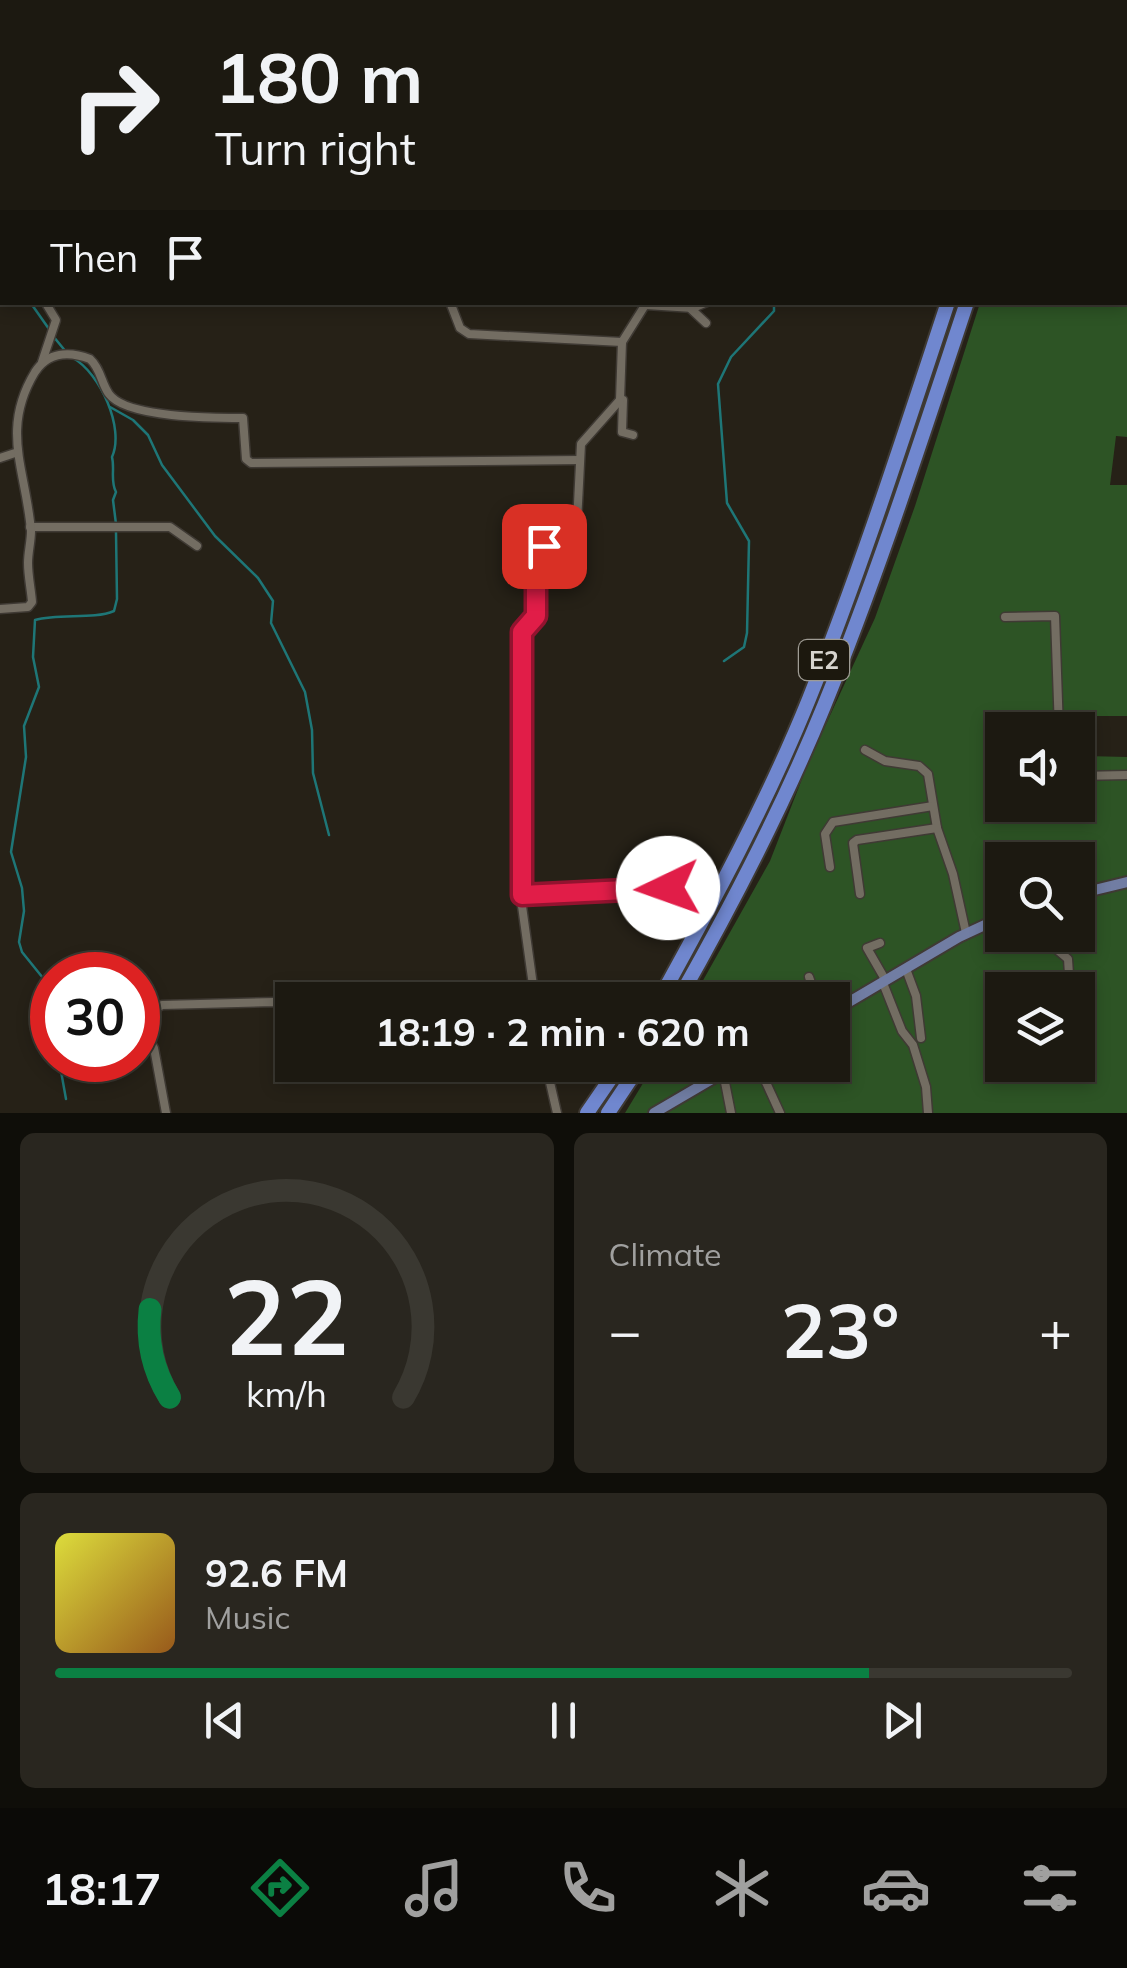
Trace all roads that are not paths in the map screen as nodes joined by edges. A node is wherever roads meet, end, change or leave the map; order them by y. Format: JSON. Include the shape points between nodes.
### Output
{"nodes":[{"id":1,"x":47,"y":305,"type":"edge"},
{"id":2,"x":451,"y":305,"type":"edge"},
{"id":3,"x":645,"y":305,"type":"edge"},
{"id":4,"x":657,"y":305,"type":"edge"},
{"id":5,"x":698,"y":305,"type":"edge"},
{"id":6,"x":947,"y":305,"type":"edge"},
{"id":7,"x":966,"y":305,"type":"edge"},
{"id":8,"x":689,"y":308,"type":"junction"},
{"id":9,"x":706,"y":323,"type":"dead end"},
{"id":10,"x":622,"y":342,"type":"junction"},
{"id":11,"x":42,"y":362,"type":"junction"},
{"id":12,"x":620,"y":400,"type":"junction"},
{"id":13,"x":633,"y":435,"type":"dead end"},
{"id":14,"x":16,"y":453,"type":"junction"},
{"id":15,"x":0,"y":458,"type":"edge"},
{"id":16,"x":579,"y":460,"type":"junction"},
{"id":17,"x":30,"y":527,"type":"junction"},
{"id":18,"x":197,"y":546,"type":"dead end"},
{"id":19,"x":0,"y":609,"type":"edge"},
{"id":20,"x":1005,"y":617,"type":"dead end"},
{"id":21,"x":1058,"y":712,"type":"edge"},
{"id":22,"x":865,"y":750,"type":"dead end"},
{"id":23,"x":1127,"y":775,"type":"edge"},
{"id":24,"x":1095,"y":776,"type":"edge"},
{"id":25,"x":933,"y":806,"type":"junction"},
{"id":26,"x":937,"y":828,"type":"junction"},
{"id":27,"x":830,"y":868,"type":"dead end"},
{"id":28,"x":1127,"y":882,"type":"edge"},
{"id":29,"x":1095,"y":890,"type":"edge"},
{"id":30,"x":678,"y":892,"type":"dead end"},
{"id":31,"x":860,"y":894,"type":"dead end"},
{"id":32,"x":522,"y":895,"type":"junction"},
{"id":33,"x":985,"y":925,"type":"edge"},
{"id":34,"x":966,"y":933,"type":"junction"},
{"id":35,"x":880,"y":943,"type":"dead end"},
{"id":36,"x":906,"y":968,"type":"junction"},
{"id":37,"x":809,"y":977,"type":"dead end"},
{"id":38,"x":533,"y":982,"type":"edge"},
{"id":39,"x":669,"y":982,"type":"edge"},
{"id":40,"x":688,"y":982,"type":"edge"},
{"id":41,"x":811,"y":982,"type":"edge"},
{"id":42,"x":884,"y":982,"type":"junction"},
{"id":43,"x":275,"y":1002,"type":"edge"},
{"id":44,"x":850,"y":1002,"type":"edge"},
{"id":45,"x":921,"y":1038,"type":"dead end"},
{"id":46,"x":550,"y":1082,"type":"edge"},
{"id":47,"x":609,"y":1082,"type":"edge"},
{"id":48,"x":629,"y":1082,"type":"edge"},
{"id":49,"x":705,"y":1082,"type":"edge"},
{"id":50,"x":724,"y":1082,"type":"edge"},
{"id":51,"x":766,"y":1082,"type":"edge"},
{"id":52,"x":166,"y":1113,"type":"edge"},
{"id":53,"x":557,"y":1113,"type":"edge"},
{"id":54,"x":588,"y":1113,"type":"edge"},
{"id":55,"x":608,"y":1113,"type":"edge"},
{"id":56,"x":654,"y":1113,"type":"edge"},
{"id":57,"x":731,"y":1113,"type":"edge"},
{"id":58,"x":780,"y":1113,"type":"edge"},
{"id":59,"x":928,"y":1113,"type":"edge"}],
"edges":[{"from":1,"to":11,"type":"street","via":[[54,327]]},
{"from":2,"to":10,"type":"street","via":[[469,334]]},
{"from":3,"to":10,"type":"street"},
{"from":4,"to":8,"type":"street"},
{"from":5,"to":8,"type":"street"},
{"from":6,"to":39,"type":"highway","number":"E2","via":[[808,702]]},
{"from":7,"to":40,"type":"highway","number":"E2","via":[[824,707]]},
{"from":8,"to":9,"type":"street"},
{"from":10,"to":12,"type":"street"},
{"from":11,"to":14,"type":"street","via":[[20,398]]},
{"from":11,"to":16,"type":"street","via":[[68,353],[96,364],[110,395],[131,407],[243,418],[251,462]]},
{"from":12,"to":13,"type":"street","via":[[622,432]]},
{"from":12,"to":16,"type":"street","via":[[584,438]]},
{"from":14,"to":15,"type":"street"},
{"from":14,"to":17,"type":"street"},
{"from":16,"to":32,"type":"street","via":[[576,544],[539,549],[536,616],[522,632]]},
{"from":17,"to":18,"type":"street","via":[[172,527]]},
{"from":17,"to":19,"type":"street","via":[[30,606]]},
{"from":20,"to":21,"type":"street","via":[[1055,616]]},
{"from":22,"to":25,"type":"street","via":[[924,768]]},
{"from":23,"to":24,"type":"street"},
{"from":25,"to":26,"type":"street"},
{"from":25,"to":27,"type":"street","via":[[833,822],[825,834]]},
{"from":26,"to":31,"type":"street","via":[[857,840],[852,848]]},
{"from":26,"to":34,"type":"street"},
{"from":28,"to":29,"type":"main road"},
{"from":30,"to":32,"type":"street"},
{"from":32,"to":38,"type":"street"},
{"from":33,"to":34,"type":"main road"},
{"from":34,"to":36,"type":"main road"},
{"from":35,"to":42,"type":"street","via":[[867,948]]},
{"from":36,"to":42,"type":"main road"},
{"from":36,"to":45,"type":"street"},
{"from":37,"to":41,"type":"street"},
{"from":42,"to":44,"type":"main road"},
{"from":42,"to":59,"type":"street","via":[[913,1045]]},
{"from":43,"to":52,"type":"street","via":[[162,1005],[142,1017]]},
{"from":46,"to":53,"type":"street"},
{"from":47,"to":54,"type":"highway"},
{"from":48,"to":55,"type":"highway"},
{"from":49,"to":56,"type":"main road"},
{"from":50,"to":57,"type":"street"},
{"from":51,"to":58,"type":"street"}]}
